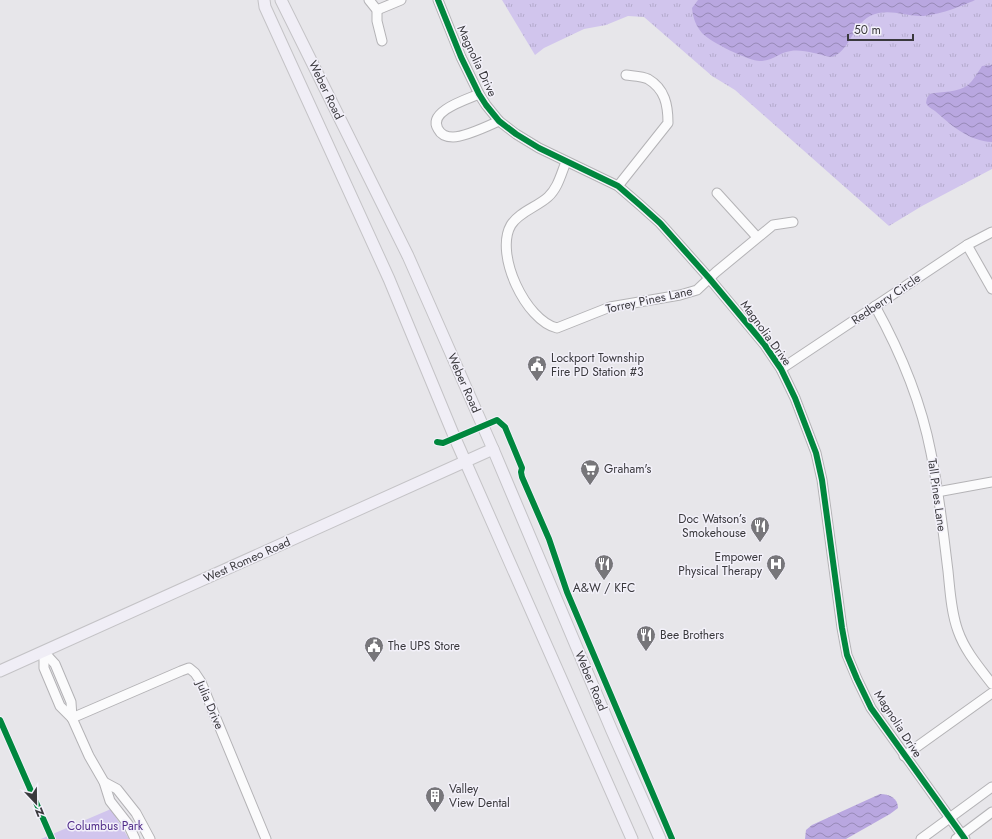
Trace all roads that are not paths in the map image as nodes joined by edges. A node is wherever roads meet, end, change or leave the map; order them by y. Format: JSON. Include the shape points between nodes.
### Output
{"nodes":[{"id":1,"x":264,"y":0,"type":"edge"},
{"id":2,"x":281,"y":0,"type":"edge"},
{"id":3,"x":369,"y":0,"type":"edge"},
{"id":4,"x":400,"y":0,"type":"edge"},
{"id":5,"x":438,"y":0,"type":"edge"},
{"id":6,"x":377,"y":10,"type":"junction"},
{"id":7,"x":382,"y":41,"type":"dead end"},
{"id":8,"x":626,"y":75,"type":"dead end"},
{"id":9,"x":480,"y":94,"type":"junction"},
{"id":10,"x":500,"y":121,"type":"junction"},
{"id":11,"x":566,"y":162,"type":"junction"},
{"id":12,"x":618,"y":186,"type":"junction"},
{"id":13,"x":717,"y":192,"type":"dead end"},
{"id":14,"x":792,"y":222,"type":"dead end"},
{"id":15,"x":992,"y":232,"type":"edge"},
{"id":16,"x":757,"y":237,"type":"junction"},
{"id":17,"x":967,"y":245,"type":"junction"},
{"id":18,"x":709,"y":278,"type":"junction"},
{"id":19,"x":992,"y":289,"type":"edge"},
{"id":20,"x":875,"y":306,"type":"junction"},
{"id":21,"x":781,"y":369,"type":"junction"},
{"id":22,"x":493,"y":449,"type":"junction"},
{"id":23,"x":465,"y":461,"type":"junction"},
{"id":24,"x":992,"y":482,"type":"edge"},
{"id":25,"x":938,"y":492,"type":"junction"},
{"id":26,"x":44,"y":652,"type":"junction"},
{"id":27,"x":0,"y":671,"type":"edge"},
{"id":28,"x":992,"y":684,"type":"edge"},
{"id":29,"x":992,"y":693,"type":"edge"},
{"id":30,"x":72,"y":718,"type":"junction"},
{"id":31,"x":904,"y":756,"type":"junction"},
{"id":32,"x":104,"y":782,"type":"junction"},
{"id":33,"x":992,"y":787,"type":"edge"},
{"id":34,"x":992,"y":812,"type":"edge"},
{"id":35,"x":950,"y":819,"type":"junction"},
{"id":36,"x":961,"y":838,"type":"edge"},
{"id":37,"x":135,"y":839,"type":"edge"},
{"id":38,"x":150,"y":839,"type":"edge"},
{"id":39,"x":266,"y":839,"type":"edge"},
{"id":40,"x":632,"y":839,"type":"edge"},
{"id":41,"x":660,"y":839,"type":"edge"},
{"id":42,"x":921,"y":839,"type":"edge"}],
"edges":[{"from":1,"to":23,"type":"main road","name":"Weber Road","via":[[390,279]]},
{"from":2,"to":22,"type":"main road","name":"Weber Road","via":[[408,256]]},
{"from":3,"to":6,"type":"street"},
{"from":4,"to":6,"type":"street"},
{"from":5,"to":9,"type":"street","name":"Magnolia Drive","via":[[461,57]]},
{"from":6,"to":7,"type":"street"},
{"from":8,"to":12,"type":"street","via":[[647,79],[661,90],[668,111],[668,123]]},
{"from":9,"to":10,"type":"street","name":"Magnolia Drive"},
{"from":9,"to":10,"type":"street","via":[[439,114],[436,127],[441,134],[455,137]]},
{"from":10,"to":11,"type":"street","name":"Magnolia Drive","via":[[516,134]]},
{"from":11,"to":12,"type":"street","name":"Magnolia Drive"},
{"from":11,"to":18,"type":"street","name":"Torrey Pines Lane","via":[[556,187],[547,197],[522,214],[511,225],[507,236],[507,252],[515,284],[541,321],[557,328],[610,307],[697,290]]},
{"from":12,"to":18,"type":"street","name":"Magnolia Drive","via":[[660,223]]},
{"from":13,"to":16,"type":"street"},
{"from":14,"to":16,"type":"street","name":"Torrey Pines Lane","via":[[773,225]]},
{"from":15,"to":17,"type":"street","name":"Redberry Circle"},
{"from":16,"to":18,"type":"street","name":"Torrey Pines Lane"},
{"from":17,"to":19,"type":"street"},
{"from":17,"to":20,"type":"street","name":"Redberry Circle"},
{"from":18,"to":21,"type":"street","name":"Magnolia Drive","via":[[764,344]]},
{"from":20,"to":21,"type":"street","name":"Redberry Circle"},
{"from":20,"to":25,"type":"street","name":"Tall Pines Lane","via":[[901,356],[914,390],[924,420]]},
{"from":21,"to":31,"type":"street","name":"Magnolia Drive","via":[[816,453],[848,655],[871,708]]},
{"from":22,"to":23,"type":"main road","name":"West Romeo Road"},
{"from":22,"to":41,"type":"main road","name":"Weber Road"},
{"from":23,"to":26,"type":"main road","name":"West Romeo Road"},
{"from":23,"to":40,"type":"main road","name":"Weber Road"},
{"from":24,"to":25,"type":"street"},
{"from":25,"to":28,"type":"street","name":"Tall Pines Lane","via":[[952,603],[958,630],[968,652]]},
{"from":26,"to":27,"type":"main road","name":"West Romeo Road"},
{"from":26,"to":30,"type":"street","via":[[44,668],[60,706]]},
{"from":29,"to":31,"type":"street"},
{"from":30,"to":32,"type":"street"},
{"from":30,"to":39,"type":"street","name":"Julia Drive","via":[[189,668],[201,682]]},
{"from":31,"to":35,"type":"street","name":"Magnolia Drive"},
{"from":32,"to":37,"type":"street","via":[[110,801],[128,824]]},
{"from":32,"to":38,"type":"street","via":[[117,789],[127,801]]},
{"from":33,"to":35,"type":"street"},
{"from":34,"to":36,"type":"street"},
{"from":35,"to":36,"type":"street","name":"Magnolia Drive"},
{"from":35,"to":42,"type":"street"}]}
